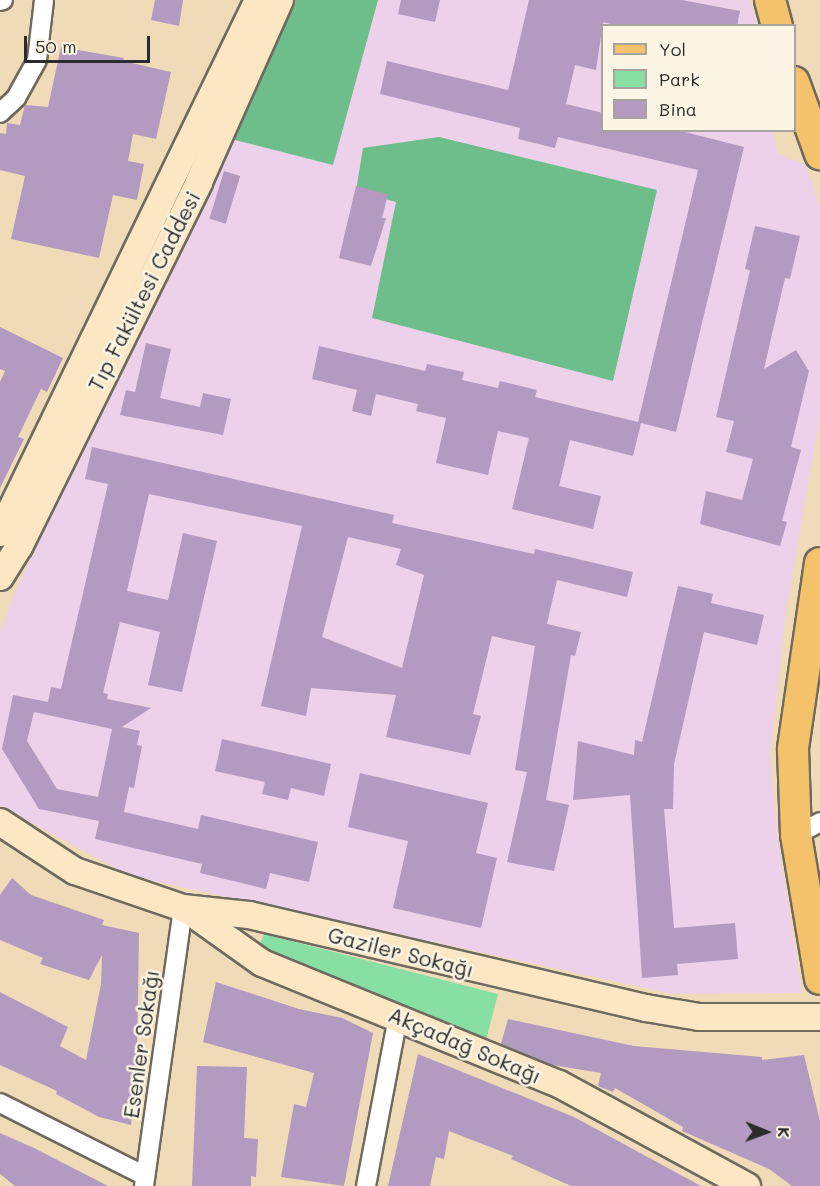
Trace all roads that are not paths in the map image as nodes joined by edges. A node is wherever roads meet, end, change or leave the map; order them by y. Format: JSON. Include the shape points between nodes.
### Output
{"nodes":[{"id":1,"x":44,"y":0,"type":"edge"},
{"id":2,"x":258,"y":0,"type":"edge"},
{"id":3,"x":280,"y":0,"type":"edge"},
{"id":4,"x":770,"y":0,"type":"edge"},
{"id":5,"x":776,"y":24,"type":"edge"},
{"id":6,"x":796,"y":85,"type":"edge"},
{"id":7,"x":0,"y":113,"type":"edge"},
{"id":8,"x":820,"y":154,"type":"edge"},
{"id":9,"x":0,"y":533,"type":"edge"},
{"id":10,"x":820,"y":563,"type":"edge"},
{"id":11,"x":0,"y":577,"type":"edge"},
{"id":12,"x":0,"y":822,"type":"edge"},
{"id":13,"x":808,"y":828,"type":"edge"},
{"id":14,"x":183,"y":908,"type":"junction"},
{"id":15,"x":820,"y":979,"type":"edge"},
{"id":16,"x":398,"y":1016,"type":"junction"},
{"id":17,"x":820,"y":1017,"type":"edge"},
{"id":18,"x":0,"y":1103,"type":"edge"},
{"id":19,"x":144,"y":1181,"type":"edge"},
{"id":20,"x":366,"y":1186,"type":"edge"},
{"id":21,"x":747,"y":1186,"type":"edge"}],
"edges":[{"from":1,"to":7,"type":"street","via":[[37,60],[16,98]]},
{"from":2,"to":9,"type":"street","name":"Tıp Fakültesi Caddesi"},
{"from":3,"to":11,"type":"street","name":"Tıp Fakültesi Caddesi","via":[[199,182],[19,547]]},
{"from":4,"to":5,"type":"main road"},
{"from":6,"to":8,"type":"main road"},
{"from":10,"to":13,"type":"main road","via":[[793,749]]},
{"from":12,"to":14,"type":"street","name":"Gaziler Sokağı","via":[[75,871]]},
{"from":13,"to":15,"type":"main road"},
{"from":14,"to":16,"type":"street","name":"Akçadağ Sokağı","via":[[262,963]]},
{"from":14,"to":17,"type":"street","name":"Gaziler Sokağı","via":[[249,915],[646,1008],[699,1017]]},
{"from":14,"to":19,"type":"street","name":"Esenler Sokağı"},
{"from":16,"to":20,"type":"street"},
{"from":16,"to":21,"type":"street","name":"Akçadağ Sokağı","via":[[559,1084]]},
{"from":18,"to":19,"type":"street"}]}
